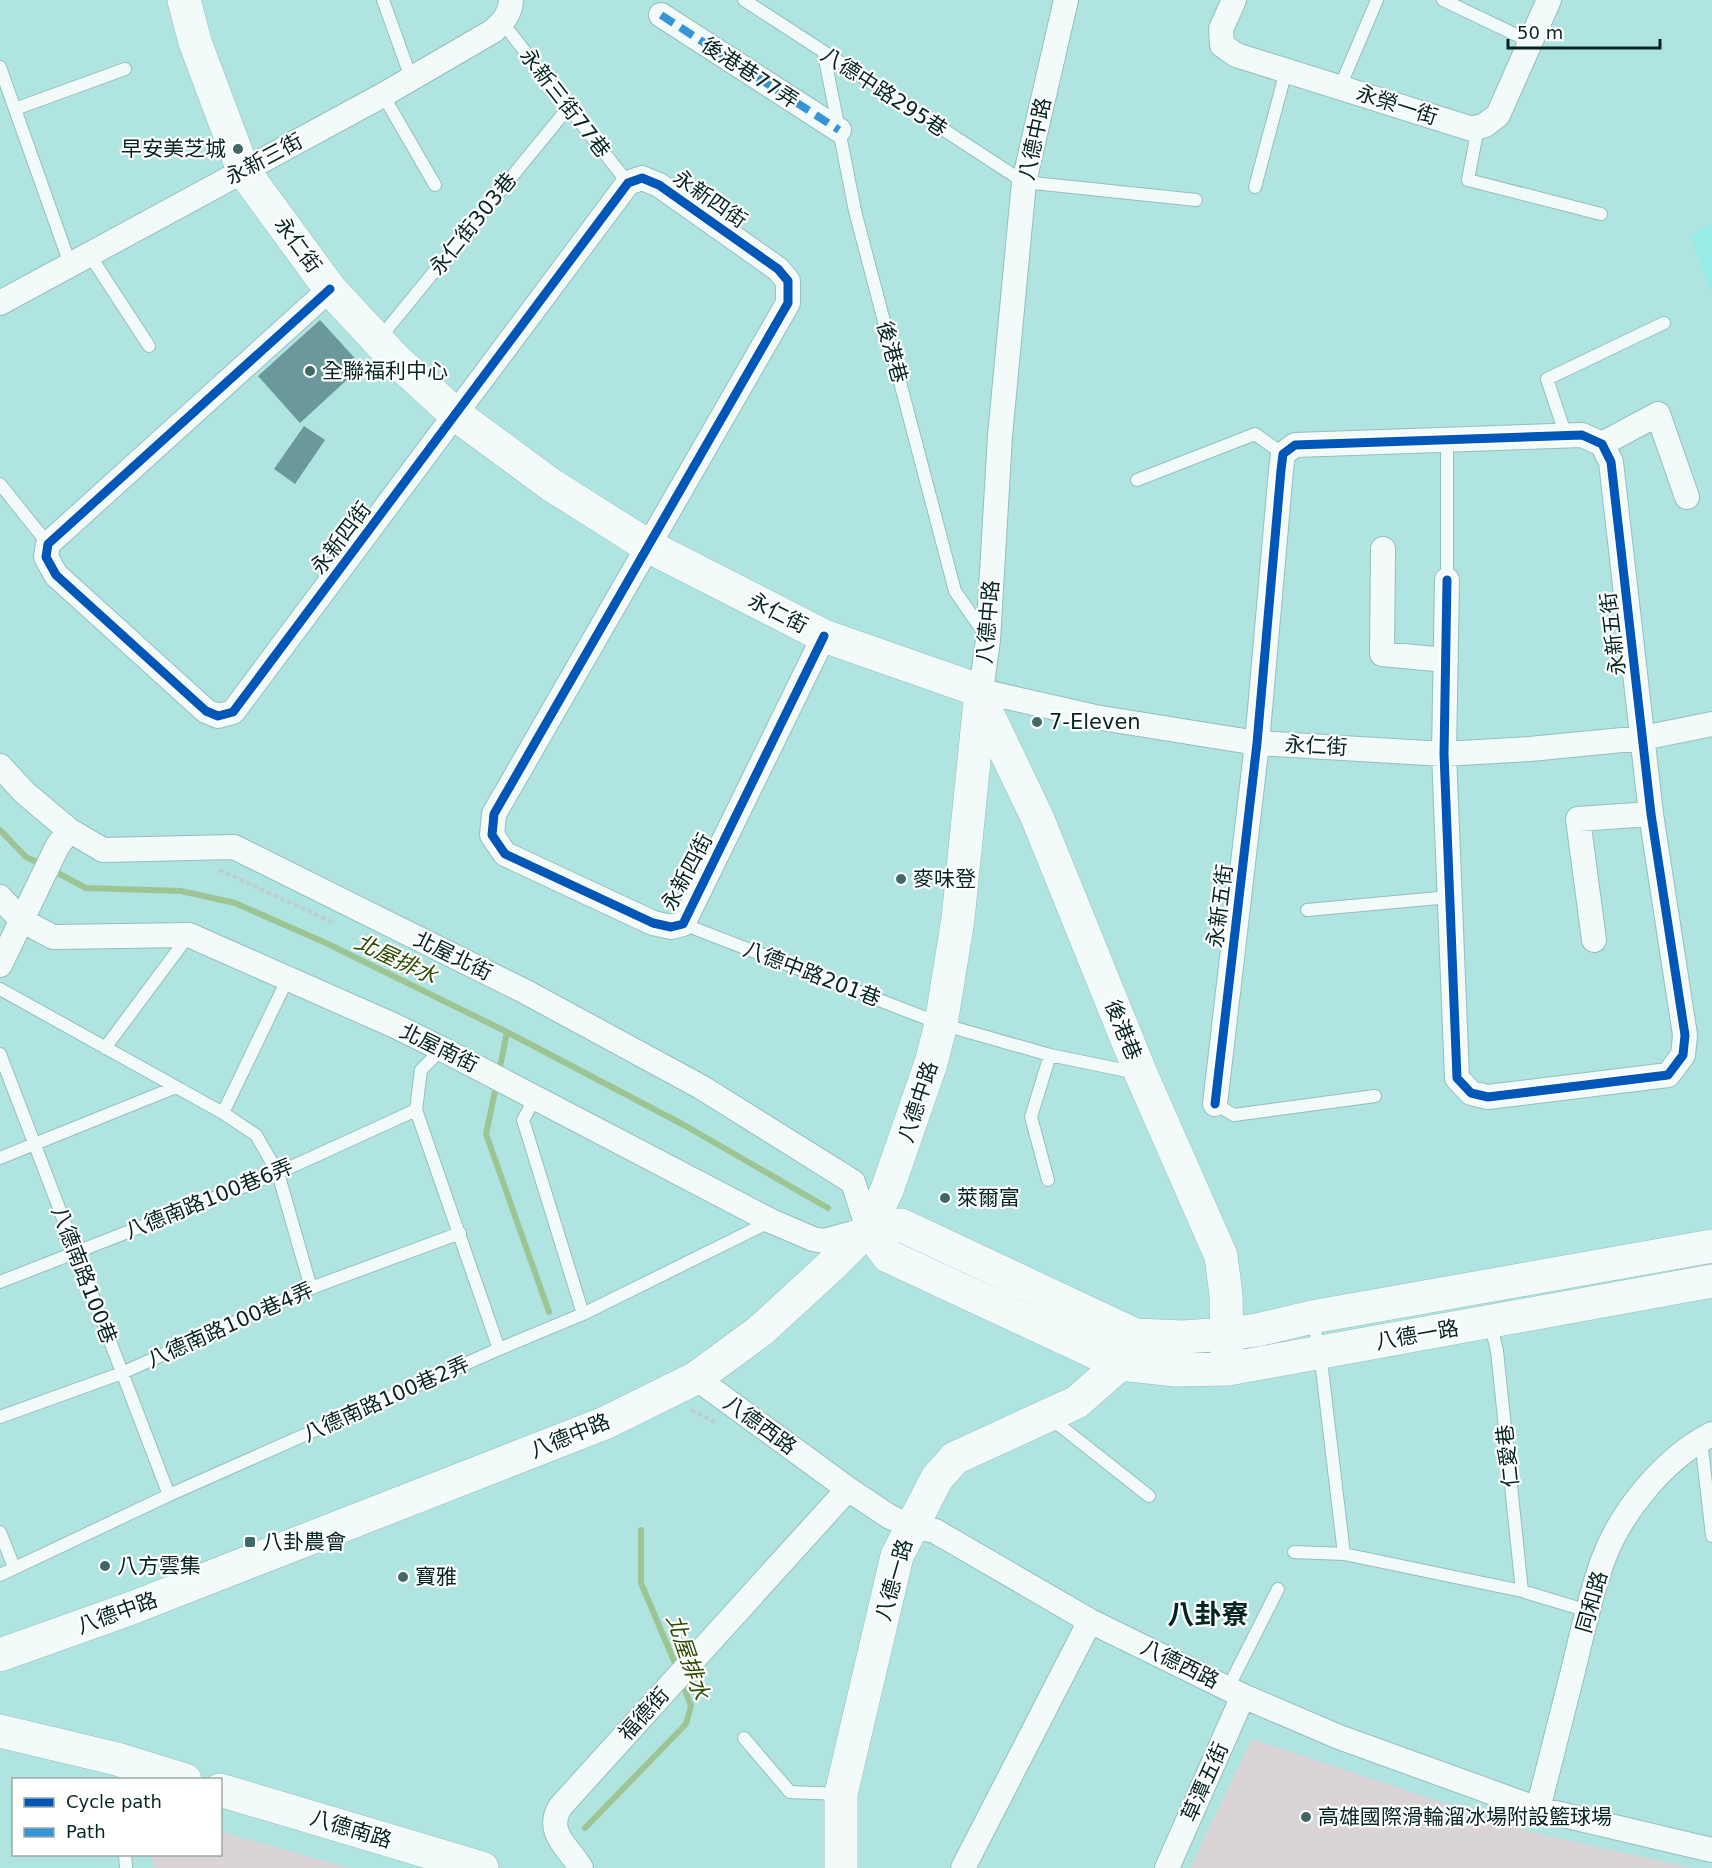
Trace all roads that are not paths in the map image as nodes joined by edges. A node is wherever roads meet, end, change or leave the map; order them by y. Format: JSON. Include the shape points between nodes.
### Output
{"nodes":[{"id":1,"x":184,"y":0,"type":"edge"},
{"id":2,"x":383,"y":0,"type":"edge"},
{"id":3,"x":744,"y":0,"type":"edge"},
{"id":4,"x":1066,"y":0,"type":"edge"},
{"id":5,"x":1234,"y":0,"type":"edge"},
{"id":6,"x":1377,"y":0,"type":"edge"},
{"id":7,"x":1443,"y":0,"type":"edge"},
{"id":8,"x":1550,"y":0,"type":"edge"},
{"id":9,"x":507,"y":11,"type":"edge"},
{"id":10,"x":661,"y":15,"type":"dead end"},
{"id":11,"x":1531,"y":42,"type":"junction"},
{"id":12,"x":824,"y":54,"type":"junction"},
{"id":13,"x":0,"y":67,"type":"edge"},
{"id":14,"x":125,"y":69,"type":"dead end"},
{"id":15,"x":1286,"y":71,"type":"junction"},
{"id":16,"x":411,"y":78,"type":"junction"},
{"id":17,"x":1340,"y":87,"type":"junction"},
{"id":18,"x":383,"y":95,"type":"junction"},
{"id":19,"x":568,"y":108,"type":"junction"},
{"id":20,"x":15,"y":109,"type":"junction"},
{"id":21,"x":1478,"y":127,"type":"junction"},
{"id":22,"x":839,"y":130,"type":"junction"},
{"id":23,"x":243,"y":170,"type":"junction"},
{"id":24,"x":1024,"y":182,"type":"junction"},
{"id":25,"x":628,"y":183,"type":"junction"},
{"id":26,"x":435,"y":185,"type":"dead end"},
{"id":27,"x":1255,"y":187,"type":"dead end"},
{"id":28,"x":1196,"y":200,"type":"dead end"},
{"id":29,"x":1601,"y":214,"type":"dead end"},
{"id":30,"x":80,"y":259,"type":"junction"},
{"id":31,"x":330,"y":289,"type":"junction"},
{"id":32,"x":0,"y":303,"type":"edge"},
{"id":33,"x":1664,"y":323,"type":"dead end"},
{"id":34,"x":378,"y":340,"type":"junction"},
{"id":35,"x":149,"y":346,"type":"dead end"},
{"id":36,"x":455,"y":414,"type":"junction"},
{"id":37,"x":1566,"y":436,"type":"junction"},
{"id":38,"x":1447,"y":440,"type":"junction"},
{"id":39,"x":1602,"y":444,"type":"junction"},
{"id":40,"x":1283,"y":454,"type":"junction"},
{"id":41,"x":1137,"y":480,"type":"dead end"},
{"id":42,"x":0,"y":484,"type":"edge"},
{"id":43,"x":1687,"y":497,"type":"dead end"},
{"id":44,"x":48,"y":544,"type":"junction"},
{"id":45,"x":648,"y":546,"type":"junction"},
{"id":46,"x":1383,"y":549,"type":"dead end"},
{"id":47,"x":1447,"y":580,"type":"joint"},
{"id":48,"x":824,"y":636,"type":"junction"},
{"id":49,"x":988,"y":640,"type":"junction"},
{"id":50,"x":1446,"y":660,"type":"junction"},
{"id":51,"x":981,"y":695,"type":"junction"},
{"id":52,"x":1712,"y":724,"type":"edge"},
{"id":53,"x":1643,"y":738,"type":"junction"},
{"id":54,"x":1257,"y":743,"type":"junction"},
{"id":55,"x":1444,"y":754,"type":"junction"},
{"id":56,"x":0,"y":766,"type":"edge"},
{"id":57,"x":1651,"y":814,"type":"junction"},
{"id":58,"x":63,"y":838,"type":"junction"},
{"id":59,"x":0,"y":897,"type":"edge"},
{"id":60,"x":1450,"y":897,"type":"junction"},
{"id":61,"x":26,"y":910,"type":"junction"},
{"id":62,"x":1307,"y":910,"type":"dead end"},
{"id":63,"x":683,"y":924,"type":"junction"},
{"id":64,"x":189,"y":935,"type":"junction"},
{"id":65,"x":1594,"y":940,"type":"dead end"},
{"id":66,"x":0,"y":965,"type":"edge"},
{"id":67,"x":287,"y":980,"type":"junction"},
{"id":68,"x":0,"y":989,"type":"edge"},
{"id":69,"x":941,"y":1024,"type":"junction"},
{"id":70,"x":105,"y":1048,"type":"junction"},
{"id":71,"x":442,"y":1049,"type":"junction"},
{"id":72,"x":0,"y":1054,"type":"edge"},
{"id":73,"x":1050,"y":1055,"type":"junction"},
{"id":74,"x":1141,"y":1074,"type":"junction"},
{"id":75,"x":176,"y":1087,"type":"junction"},
{"id":76,"x":531,"y":1096,"type":"junction"},
{"id":77,"x":1375,"y":1096,"type":"dead end"},
{"id":78,"x":1215,"y":1104,"type":"joint"},
{"id":79,"x":416,"y":1110,"type":"junction"},
{"id":80,"x":223,"y":1113,"type":"junction"},
{"id":81,"x":34,"y":1144,"type":"junction"},
{"id":82,"x":0,"y":1158,"type":"edge"},
{"id":83,"x":278,"y":1173,"type":"junction"},
{"id":84,"x":1048,"y":1180,"type":"dead end"},
{"id":85,"x":771,"y":1221,"type":"junction"},
{"id":86,"x":868,"y":1230,"type":"junction"},
{"id":87,"x":460,"y":1233,"type":"junction"},
{"id":88,"x":1712,"y":1246,"type":"edge"},
{"id":89,"x":76,"y":1252,"type":"junction"},
{"id":90,"x":1712,"y":1281,"type":"edge"},
{"id":91,"x":0,"y":1282,"type":"edge"},
{"id":92,"x":311,"y":1288,"type":"junction"},
{"id":93,"x":583,"y":1314,"type":"junction"},
{"id":94,"x":1312,"y":1317,"type":"junction"},
{"id":95,"x":1490,"y":1321,"type":"junction"},
{"id":96,"x":1227,"y":1334,"type":"junction"},
{"id":97,"x":1135,"y":1335,"type":"junction"},
{"id":98,"x":499,"y":1349,"type":"junction"},
{"id":99,"x":1320,"y":1352,"type":"junction"},
{"id":100,"x":1120,"y":1364,"type":"junction"},
{"id":101,"x":1227,"y":1369,"type":"junction"},
{"id":102,"x":122,"y":1373,"type":"junction"},
{"id":103,"x":696,"y":1378,"type":"junction"},
{"id":104,"x":1047,"y":1416,"type":"junction"},
{"id":105,"x":0,"y":1417,"type":"edge"},
{"id":106,"x":1706,"y":1437,"type":"edge"},
{"id":107,"x":848,"y":1489,"type":"junction"},
{"id":108,"x":169,"y":1495,"type":"junction"},
{"id":109,"x":1149,"y":1496,"type":"dead end"},
{"id":110,"x":911,"y":1526,"type":"junction"},
{"id":111,"x":0,"y":1532,"type":"edge"},
{"id":112,"x":1712,"y":1536,"type":"edge"},
{"id":113,"x":1294,"y":1552,"type":"dead end"},
{"id":114,"x":1344,"y":1554,"type":"junction"},
{"id":115,"x":14,"y":1568,"type":"junction"},
{"id":116,"x":0,"y":1575,"type":"edge"},
{"id":117,"x":1278,"y":1589,"type":"dead end"},
{"id":118,"x":1522,"y":1591,"type":"junction"},
{"id":119,"x":1588,"y":1611,"type":"junction"},
{"id":120,"x":1090,"y":1621,"type":"junction"},
{"id":121,"x":0,"y":1655,"type":"edge"},
{"id":122,"x":1235,"y":1692,"type":"junction"},
{"id":123,"x":0,"y":1731,"type":"edge"},
{"id":124,"x":744,"y":1738,"type":"dead end"},
{"id":125,"x":181,"y":1778,"type":"edge"},
{"id":126,"x":222,"y":1791,"type":"edge"},
{"id":127,"x":841,"y":1794,"type":"junction"},
{"id":128,"x":1538,"y":1809,"type":"junction"},
{"id":129,"x":1712,"y":1850,"type":"edge"},
{"id":130,"x":579,"y":1865,"type":"edge"},
{"id":131,"x":482,"y":1868,"type":"edge"},
{"id":132,"x":841,"y":1868,"type":"edge"},
{"id":133,"x":963,"y":1868,"type":"edge"},
{"id":134,"x":1167,"y":1868,"type":"edge"}],
"edges":[{"from":1,"to":23,"type":"street","name":"永仁街","via":[[195,42]]},
{"from":2,"to":16,"type":"lane"},
{"from":3,"to":12,"type":"lane","name":"八德中路295巷"},
{"from":4,"to":24,"type":"street","name":"八德中路"},
{"from":5,"to":15,"type":"street","name":"永榮一街","via":[[1221,29],[1222,45],[1236,55]]},
{"from":6,"to":17,"type":"lane"},
{"from":7,"to":11,"type":"lane"},
{"from":8,"to":11,"type":"street"},
{"from":9,"to":16,"type":"street","name":"永新三街","via":[[493,30]]},
{"from":9,"to":19,"type":"lane","name":"永新三街77巷"},
{"from":10,"to":22,"type":"street","name":"後港巷77弄"},
{"from":11,"to":21,"type":"street","via":[[1498,115]]},
{"from":12,"to":22,"type":"lane","name":"後港巷"},
{"from":12,"to":24,"type":"lane","name":"八德中路295巷"},
{"from":13,"to":20,"type":"lane"},
{"from":14,"to":20,"type":"lane"},
{"from":15,"to":17,"type":"street","name":"永榮一街"},
{"from":15,"to":27,"type":"lane"},
{"from":16,"to":18,"type":"street","name":"永新三街"},
{"from":17,"to":21,"type":"street","name":"永榮一街","via":[[1472,129]]},
{"from":18,"to":23,"type":"street","name":"永新三街"},
{"from":18,"to":26,"type":"lane"},
{"from":19,"to":25,"type":"lane","name":"永新三街77巷"},
{"from":19,"to":34,"type":"lane","name":"永仁街303巷"},
{"from":20,"to":30,"type":"lane"},
{"from":21,"to":29,"type":"lane","via":[[1468,180]]},
{"from":22,"to":49,"type":"lane","name":"後港巷","via":[[855,211],[955,591]]},
{"from":23,"to":30,"type":"street","name":"永新三街"},
{"from":23,"to":31,"type":"street","name":"永仁街"},
{"from":24,"to":28,"type":"lane"},
{"from":24,"to":49,"type":"street","name":"八德中路","via":[[1000,436]]},
{"from":25,"to":36,"type":"street","name":"永新四街"},
{"from":25,"to":45,"type":"street","name":"永新四街","via":[[642,178],[659,185],[778,269],[788,281],[788,303]]},
{"from":30,"to":32,"type":"street","name":"永新三街"},
{"from":30,"to":35,"type":"lane"},
{"from":31,"to":34,"type":"street","name":"永仁街"},
{"from":31,"to":44,"type":"street"},
{"from":33,"to":37,"type":"lane","via":[[1547,379]]},
{"from":34,"to":36,"type":"street","name":"永仁街"},
{"from":36,"to":44,"type":"street","name":"永新四街","via":[[233,712],[218,716],[207,711],[56,575],[46,557]]},
{"from":36,"to":45,"type":"street","name":"永仁街","via":[[550,484]]},
{"from":37,"to":38,"type":"street"},
{"from":37,"to":39,"type":"street","via":[[1582,435]]},
{"from":38,"to":40,"type":"street","via":[[1294,445]]},
{"from":38,"to":47,"type":"lane"},
{"from":39,"to":43,"type":"street","via":[[1658,414]]},
{"from":39,"to":53,"type":"street","name":"永新五街","via":[[1611,462]]},
{"from":40,"to":41,"type":"lane","via":[[1255,434]]},
{"from":40,"to":54,"type":"street","name":"永新五街"},
{"from":42,"to":44,"type":"lane"},
{"from":45,"to":48,"type":"street","name":"永仁街"},
{"from":45,"to":63,"type":"street","name":"永新四街","via":[[494,814],[492,835],[505,854],[654,923],[671,927]]},
{"from":46,"to":50,"type":"street","via":[[1382,654]]},
{"from":47,"to":50,"type":"street","name":"永新五街"},
{"from":48,"to":51,"type":"street","name":"永仁街"},
{"from":48,"to":63,"type":"street","name":"永新四街"},
{"from":49,"to":51,"type":"street","name":"八德中路"},
{"from":50,"to":55,"type":"street","name":"永新五街"},
{"from":51,"to":54,"type":"street","name":"永仁街"},
{"from":51,"to":69,"type":"street","name":"八德中路","via":[[958,919]]},
{"from":51,"to":74,"type":"street","name":"後港巷","via":[[1037,817]]},
{"from":52,"to":53,"type":"street","name":"永仁街"},
{"from":53,"to":55,"type":"street","name":"永仁街"},
{"from":53,"to":57,"type":"street","name":"永新五街"},
{"from":54,"to":55,"type":"street","name":"永仁街"},
{"from":54,"to":78,"type":"street","name":"永新五街"},
{"from":55,"to":60,"type":"street","name":"永新五街"},
{"from":56,"to":58,"type":"street","name":"北屋北街"},
{"from":57,"to":60,"type":"street","name":"永新五街","via":[[1685,1035],[1683,1055],[1668,1075],[1488,1097],[1471,1093],[1457,1078]]},
{"from":57,"to":65,"type":"street","via":[[1578,819]]},
{"from":58,"to":61,"type":"street"},
{"from":58,"to":86,"type":"street","name":"北屋北街","via":[[103,850],[234,847],[516,987],[701,1086],[853,1182]]},
{"from":59,"to":61,"type":"street","name":"北屋南街"},
{"from":60,"to":62,"type":"lane"},
{"from":61,"to":64,"type":"street","name":"北屋南街","via":[[53,937]]},
{"from":61,"to":66,"type":"street"},
{"from":63,"to":69,"type":"lane","name":"八德中路201巷"},
{"from":64,"to":67,"type":"street","name":"北屋南街"},
{"from":64,"to":70,"type":"lane"},
{"from":67,"to":71,"type":"street","name":"北屋南街"},
{"from":67,"to":80,"type":"lane"},
{"from":68,"to":70,"type":"lane"},
{"from":69,"to":73,"type":"lane","name":"八德中路201巷"},
{"from":69,"to":86,"type":"street","name":"八德中路","via":[[894,1173]]},
{"from":70,"to":75,"type":"lane"},
{"from":71,"to":76,"type":"street","name":"北屋南街"},
{"from":71,"to":79,"type":"lane","via":[[421,1070]]},
{"from":72,"to":81,"type":"lane","name":"八德南路100巷"},
{"from":73,"to":74,"type":"lane","name":"八德中路201巷"},
{"from":73,"to":84,"type":"lane","via":[[1031,1118]]},
{"from":74,"to":96,"type":"street","name":"後港巷","via":[[1221,1256]]},
{"from":75,"to":80,"type":"lane"},
{"from":75,"to":81,"type":"lane"},
{"from":76,"to":85,"type":"street","name":"北屋南街"},
{"from":76,"to":93,"type":"lane","via":[[523,1120]]},
{"from":77,"to":78,"type":"lane","via":[[1234,1115]]},
{"from":79,"to":83,"type":"lane","name":"八德南路100巷6弄"},
{"from":79,"to":87,"type":"lane"},
{"from":80,"to":83,"type":"lane","via":[[256,1135]]},
{"from":81,"to":82,"type":"lane"},
{"from":81,"to":89,"type":"lane","name":"八德南路100巷"},
{"from":83,"to":89,"type":"lane","name":"八德南路100巷6弄"},
{"from":83,"to":92,"type":"lane"},
{"from":85,"to":86,"type":"street","name":"北屋南街","via":[[813,1239]]},
{"from":85,"to":93,"type":"lane","name":"八德南路100巷2弄"},
{"from":86,"to":97,"type":"street","name":"八德一路","via":[[901,1226]]},
{"from":86,"to":100,"type":"street","name":"八德一路","via":[[888,1256]]},
{"from":86,"to":103,"type":"street","name":"八德中路","via":[[760,1331]]},
{"from":87,"to":92,"type":"lane","name":"八德南路100巷4弄"},
{"from":87,"to":98,"type":"lane"},
{"from":88,"to":94,"type":"street","name":"八德一路"},
{"from":89,"to":91,"type":"lane","name":"八德南路100巷6弄"},
{"from":89,"to":102,"type":"lane","name":"八德南路100巷"},
{"from":90,"to":95,"type":"street","name":"八德一路"},
{"from":92,"to":102,"type":"lane","name":"八德南路100巷4弄"},
{"from":93,"to":98,"type":"lane","name":"八德南路100巷2弄"},
{"from":94,"to":96,"type":"street","name":"八德一路"},
{"from":94,"to":99,"type":"lane"},
{"from":95,"to":99,"type":"street","name":"八德一路"},
{"from":95,"to":118,"type":"lane","name":"仁愛巷","via":[[1497,1351]]},
{"from":96,"to":97,"type":"street","name":"八德一路"},
{"from":96,"to":101,"type":"street","name":"後港巷"},
{"from":97,"to":100,"type":"street","name":"八德一路"},
{"from":98,"to":108,"type":"lane","name":"八德南路100巷2弄"},
{"from":99,"to":101,"type":"street","name":"八德一路"},
{"from":99,"to":114,"type":"lane"},
{"from":100,"to":101,"type":"street","name":"八德一路","via":[[1176,1370]]},
{"from":100,"to":104,"type":"street","name":"八德一路","via":[[1077,1402]]},
{"from":102,"to":105,"type":"lane","name":"八德南路100巷4弄"},
{"from":102,"to":108,"type":"lane","name":"八德南路100巷"},
{"from":103,"to":107,"type":"street","name":"八德西路"},
{"from":103,"to":121,"type":"street","name":"八德中路","via":[[605,1423],[140,1605]]},
{"from":104,"to":109,"type":"lane"},
{"from":104,"to":110,"type":"street","name":"八德一路","via":[[955,1458],[937,1478]]},
{"from":106,"to":112,"type":"lane"},
{"from":106,"to":119,"type":"street","name":"同和路","via":[[1663,1469],[1629,1512],[1604,1558]]},
{"from":107,"to":110,"type":"street","name":"八德西路"},
{"from":107,"to":130,"type":"street","name":"福德街","via":[[560,1807],[555,1831]]},
{"from":108,"to":115,"type":"lane","name":"八德南路100巷2弄"},
{"from":110,"to":120,"type":"street","name":"八德西路","via":[[935,1531]]},
{"from":110,"to":127,"type":"street","name":"八德一路","via":[[897,1556]]},
{"from":111,"to":115,"type":"lane"},
{"from":113,"to":114,"type":"lane"},
{"from":114,"to":118,"type":"lane"},
{"from":115,"to":116,"type":"lane","name":"八德南路100巷2弄"},
{"from":117,"to":122,"type":"lane"},
{"from":118,"to":119,"type":"lane"},
{"from":119,"to":128,"type":"street","name":"同和路"},
{"from":120,"to":122,"type":"street","name":"八德西路"},
{"from":120,"to":133,"type":"street"},
{"from":122,"to":128,"type":"street","name":"八德西路","via":[[1339,1737]]},
{"from":122,"to":134,"type":"street","name":"草潭五街"},
{"from":123,"to":125,"type":"street"},
{"from":124,"to":127,"type":"lane","via":[[790,1792]]},
{"from":126,"to":131,"type":"street","name":"八德南路"},
{"from":127,"to":132,"type":"street","name":"八德一路"},
{"from":128,"to":129,"type":"street","name":"八德西路"}]}
